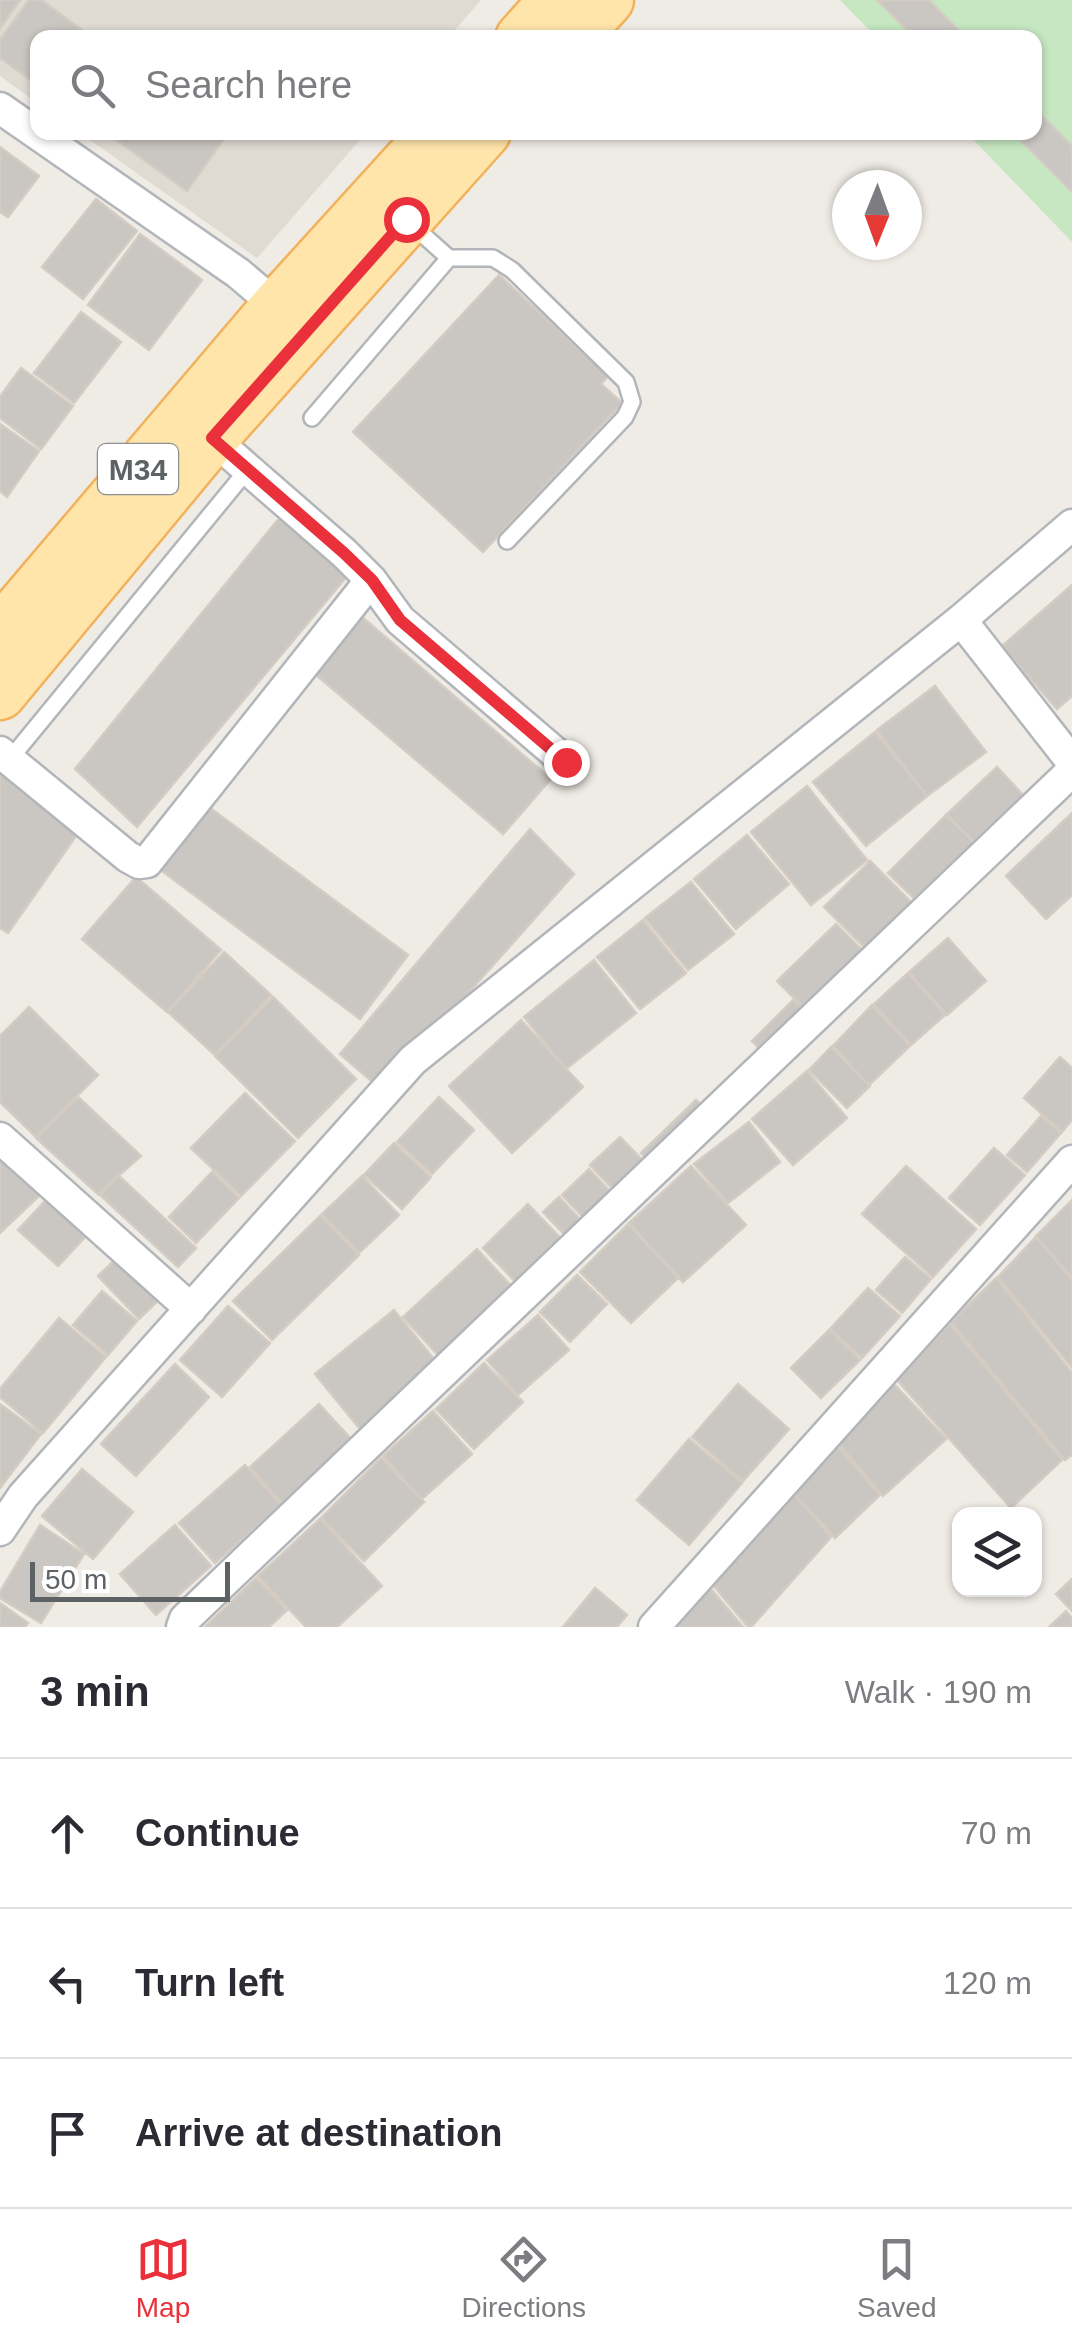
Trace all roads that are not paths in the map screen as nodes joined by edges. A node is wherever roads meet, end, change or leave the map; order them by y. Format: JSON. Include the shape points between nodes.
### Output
{"nodes":[{"id":1,"x":555,"y":0,"type":"edge"},
{"id":2,"x":608,"y":0,"type":"edge"},
{"id":3,"x":528,"y":30,"type":"edge"},
{"id":4,"x":580,"y":30,"type":"edge"},
{"id":5,"x":0,"y":108,"type":"edge"},
{"id":6,"x":30,"y":129,"type":"edge"},
{"id":7,"x":46,"y":140,"type":"edge"},
{"id":8,"x":427,"y":140,"type":"edge"},
{"id":9,"x":478,"y":140,"type":"edge"},
{"id":10,"x":406,"y":219,"type":"junction"},
{"id":11,"x":450,"y":258,"type":"junction"},
{"id":12,"x":277,"y":306,"type":"junction"},
{"id":13,"x":312,"y":418,"type":"dead end"},
{"id":14,"x":230,"y":454,"type":"junction"},
{"id":15,"x":1072,"y":525,"type":"edge"},
{"id":16,"x":507,"y":542,"type":"dead end"},
{"id":17,"x":372,"y":580,"type":"junction"},
{"id":18,"x":961,"y":620,"type":"junction"},
{"id":19,"x":0,"y":632,"type":"edge"},
{"id":20,"x":0,"y":694,"type":"edge"},
{"id":21,"x":5,"y":756,"type":"edge"},
{"id":22,"x":566,"y":762,"type":"dead end"},
{"id":23,"x":1072,"y":762,"type":"edge"},
{"id":24,"x":1072,"y":771,"type":"edge"},
{"id":25,"x":0,"y":1138,"type":"edge"},
{"id":26,"x":1072,"y":1161,"type":"edge"},
{"id":27,"x":191,"y":1309,"type":"junction"},
{"id":28,"x":0,"y":1530,"type":"edge"},
{"id":29,"x":182,"y":1627,"type":"edge"},
{"id":30,"x":654,"y":1627,"type":"edge"}],
"edges":[{"from":1,"to":3,"type":"main road"},
{"from":2,"to":4,"type":"main road"},
{"from":5,"to":6,"type":"street"},
{"from":7,"to":12,"type":"street"},
{"from":8,"to":12,"type":"main road","number":"M34"},
{"from":9,"to":10,"type":"main road","number":"M34"},
{"from":10,"to":11,"type":"lane"},
{"from":10,"to":14,"type":"main road","number":"M34"},
{"from":11,"to":13,"type":"lane"},
{"from":11,"to":16,"type":"lane","via":[[492,258],[512,270],[626,382],[632,402]]},
{"from":12,"to":19,"type":"main road","number":"M34"},
{"from":14,"to":17,"type":"street"},
{"from":14,"to":20,"type":"main road","number":"M34"},
{"from":14,"to":21,"type":"lane"},
{"from":15,"to":18,"type":"street"},
{"from":17,"to":21,"type":"street","via":[[147,862],[128,857]]},
{"from":17,"to":22,"type":"street","via":[[400,620]]},
{"from":18,"to":23,"type":"street"},
{"from":18,"to":27,"type":"street","via":[[413,1060]]},
{"from":24,"to":29,"type":"street"},
{"from":25,"to":27,"type":"street"},
{"from":26,"to":30,"type":"street"},
{"from":27,"to":28,"type":"street"}]}
